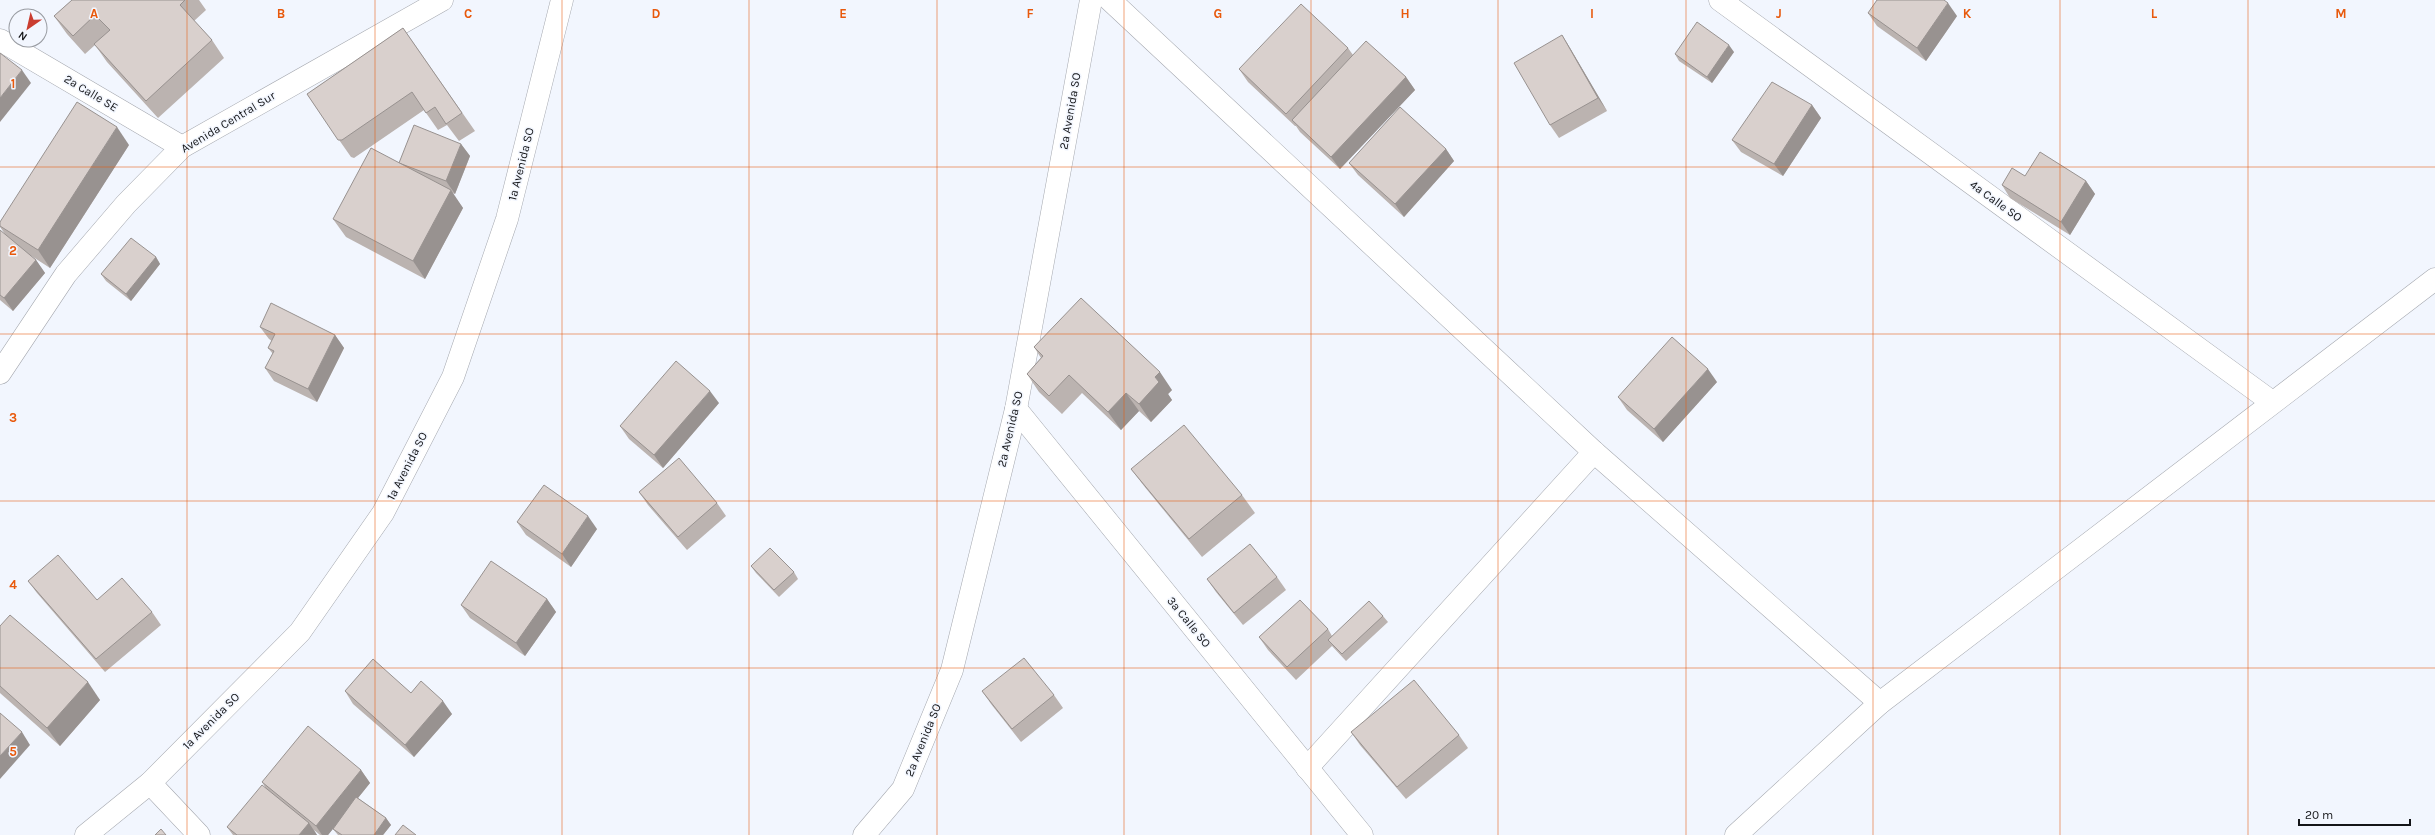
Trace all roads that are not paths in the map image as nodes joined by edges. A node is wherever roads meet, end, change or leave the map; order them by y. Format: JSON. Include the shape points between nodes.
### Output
{"nodes":[{"id":1,"x":442,"y":0,"type":"edge"},
{"id":2,"x":562,"y":0,"type":"edge"},
{"id":3,"x":1091,"y":0,"type":"edge"},
{"id":4,"x":1110,"y":0,"type":"edge"},
{"id":5,"x":1720,"y":0,"type":"edge"},
{"id":6,"x":0,"y":40,"type":"edge"},
{"id":7,"x":182,"y":147,"type":"junction"},
{"id":8,"x":2435,"y":279,"type":"edge"},
{"id":9,"x":0,"y":373,"type":"edge"},
{"id":10,"x":2272,"y":402,"type":"junction"},
{"id":11,"x":1016,"y":409,"type":"junction"},
{"id":12,"x":1594,"y":452,"type":"junction"},
{"id":13,"x":1880,"y":703,"type":"junction"},
{"id":14,"x":1307,"y":768,"type":"junction"},
{"id":15,"x":150,"y":783,"type":"junction"},
{"id":16,"x":86,"y":835,"type":"edge"},
{"id":17,"x":199,"y":835,"type":"edge"},
{"id":18,"x":864,"y":835,"type":"edge"},
{"id":19,"x":1362,"y":835,"type":"edge"},
{"id":20,"x":1736,"y":835,"type":"edge"}],
"edges":[{"from":1,"to":7,"type":"street","name":"Avenida Central Sur"},
{"from":2,"to":15,"type":"street","name":"1a Avenida SO","via":[[507,219],[453,377],[383,513],[300,632]]},
{"from":3,"to":11,"type":"street","name":"2a Avenida SO"},
{"from":4,"to":12,"type":"street"},
{"from":5,"to":10,"type":"street","name":"4a Calle SO"},
{"from":6,"to":7,"type":"street","name":"2a Calle SE"},
{"from":7,"to":9,"type":"street","name":"Avenida Central Sur","via":[[126,204],[66,274]]},
{"from":8,"to":10,"type":"street"},
{"from":10,"to":13,"type":"street"},
{"from":11,"to":14,"type":"street","name":"3a Calle SO"},
{"from":11,"to":18,"type":"street","name":"2a Avenida SO","via":[[952,670],[903,789]]},
{"from":12,"to":13,"type":"street"},
{"from":12,"to":14,"type":"street"},
{"from":13,"to":20,"type":"street"},
{"from":14,"to":19,"type":"street","name":"3a Calle SO"},
{"from":15,"to":16,"type":"street","name":"1a Avenida SO"},
{"from":15,"to":17,"type":"street"}]}
